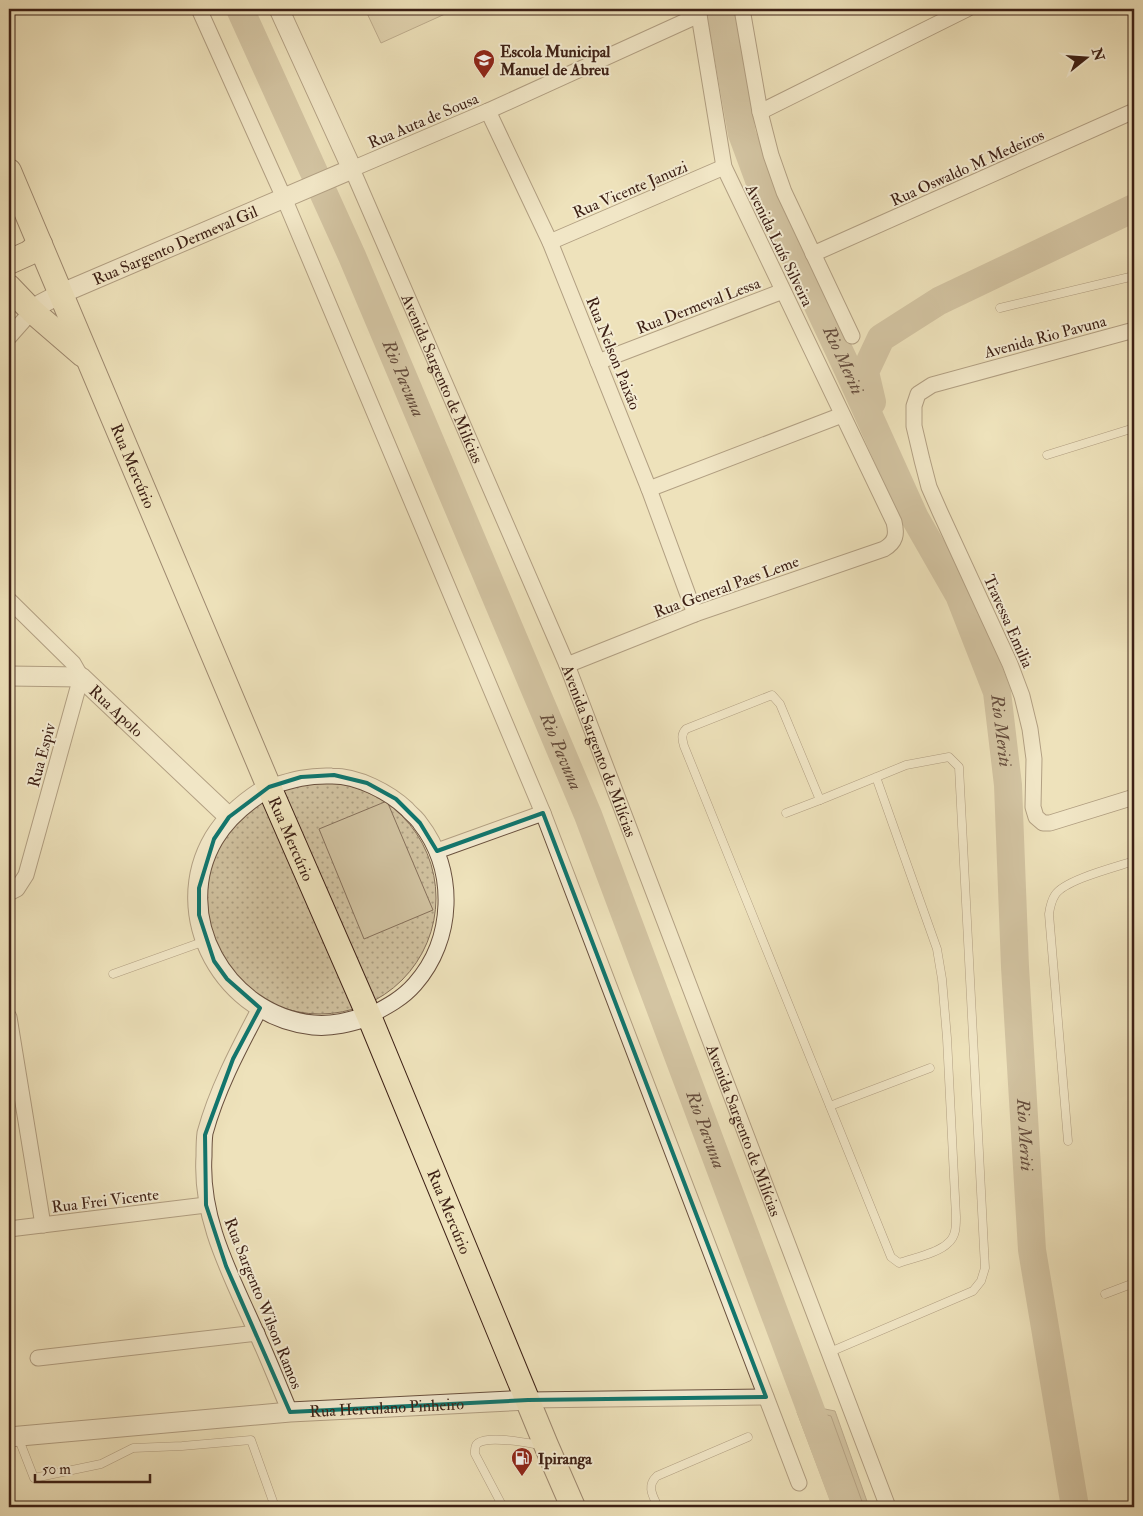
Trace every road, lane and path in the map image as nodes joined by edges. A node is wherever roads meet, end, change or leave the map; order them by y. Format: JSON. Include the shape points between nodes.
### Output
{"nodes":[{"id":1,"x":198,"y":9,"type":"edge"},
{"id":2,"x":279,"y":9,"type":"edge"},
{"id":3,"x":742,"y":9,"type":"edge"},
{"id":4,"x":967,"y":9,"type":"edge"},
{"id":5,"x":698,"y":12,"type":"edge"},
{"id":6,"x":488,"y":111,"type":"junction"},
{"id":7,"x":1134,"y":111,"type":"edge"},
{"id":8,"x":760,"y":112,"type":"junction"},
{"id":9,"x":724,"y":167,"type":"junction"},
{"id":10,"x":9,"y":171,"type":"edge"},
{"id":11,"x":346,"y":172,"type":"junction"},
{"id":12,"x":287,"y":196,"type":"junction"},
{"id":13,"x":550,"y":242,"type":"junction"},
{"id":14,"x":40,"y":244,"type":"junction"},
{"id":15,"x":813,"y":254,"type":"junction"},
{"id":16,"x":9,"y":262,"type":"edge"},
{"id":17,"x":1134,"y":276,"type":"edge"},
{"id":18,"x":9,"y":287,"type":"edge"},
{"id":19,"x":783,"y":291,"type":"junction"},
{"id":20,"x":60,"y":294,"type":"junction"},
{"id":21,"x":1000,"y":308,"type":"dead end"},
{"id":22,"x":32,"y":311,"type":"junction"},
{"id":23,"x":1134,"y":330,"type":"edge"},
{"id":24,"x":852,"y":336,"type":"dead end"},
{"id":25,"x":9,"y":337,"type":"edge"},
{"id":26,"x":87,"y":360,"type":"junction"},
{"id":27,"x":598,"y":362,"type":"junction"},
{"id":28,"x":965,"y":375,"type":"joint"},
{"id":29,"x":842,"y":415,"type":"junction"},
{"id":30,"x":1134,"y":428,"type":"edge"},
{"id":31,"x":1047,"y":455,"type":"dead end"},
{"id":32,"x":649,"y":489,"type":"junction"},
{"id":33,"x":895,"y":538,"type":"joint"},
{"id":34,"x":9,"y":600,"type":"edge"},
{"id":35,"x":695,"y":614,"type":"junction"},
{"id":36,"x":567,"y":665,"type":"junction"},
{"id":37,"x":9,"y":676,"type":"edge"},
{"id":38,"x":81,"y":677,"type":"junction"},
{"id":39,"x":876,"y":777,"type":"junction"},
{"id":40,"x":269,"y":787,"type":"junction"},
{"id":41,"x":1134,"y":797,"type":"edge"},
{"id":42,"x":820,"y":800,"type":"junction"},
{"id":43,"x":543,"y":813,"type":"junction"},
{"id":44,"x":786,"y":813,"type":"dead end"},
{"id":45,"x":229,"y":818,"type":"junction"},
{"id":46,"x":437,"y":852,"type":"junction"},
{"id":47,"x":1134,"y":861,"type":"edge"},
{"id":48,"x":9,"y":893,"type":"edge"},
{"id":49,"x":205,"y":941,"type":"junction"},
{"id":50,"x":113,"y":974,"type":"dead end"},
{"id":51,"x":260,"y":1008,"type":"junction"},
{"id":52,"x":369,"y":1016,"type":"junction"},
{"id":53,"x":9,"y":1017,"type":"edge"},
{"id":54,"x":930,"y":1068,"type":"dead end"},
{"id":55,"x":830,"y":1106,"type":"junction"},
{"id":56,"x":1068,"y":1141,"type":"dead end"},
{"id":57,"x":206,"y":1205,"type":"junction"},
{"id":58,"x":43,"y":1225,"type":"junction"},
{"id":59,"x":9,"y":1229,"type":"edge"},
{"id":60,"x":1134,"y":1283,"type":"edge"},
{"id":61,"x":1105,"y":1294,"type":"dead end"},
{"id":62,"x":257,"y":1333,"type":"junction"},
{"id":63,"x":830,"y":1352,"type":"junction"},
{"id":64,"x":38,"y":1358,"type":"dead end"},
{"id":65,"x":766,"y":1397,"type":"junction"},
{"id":66,"x":528,"y":1400,"type":"junction"},
{"id":67,"x":290,"y":1412,"type":"junction"},
{"id":68,"x":13,"y":1437,"type":"edge"},
{"id":69,"x":748,"y":1437,"type":"dead end"},
{"id":70,"x":546,"y":1445,"type":"junction"},
{"id":71,"x":799,"y":1483,"type":"dead end"},
{"id":72,"x":275,"y":1507,"type":"edge"},
{"id":73,"x":503,"y":1507,"type":"edge"},
{"id":74,"x":574,"y":1507,"type":"edge"},
{"id":75,"x":658,"y":1507,"type":"edge"},
{"id":76,"x":888,"y":1507,"type":"edge"}],
"edges":[{"from":1,"to":12,"type":"street"},
{"from":2,"to":11,"type":"street","name":"Avenida Sargento de Milícias"},
{"from":3,"to":8,"type":"street","name":"Avenida Luís Silveira"},
{"from":4,"to":8,"type":"street"},
{"from":5,"to":6,"type":"street","name":"Rua Auta de Sousa"},
{"from":5,"to":9,"type":"street","name":"Avenida Luís Silveira"},
{"from":6,"to":11,"type":"street","name":"Rua Auta de Sousa"},
{"from":6,"to":13,"type":"street","name":"Rua Nelson Paixão"},
{"from":7,"to":15,"type":"street","name":"Rua Oswaldo M Medeiros"},
{"from":8,"to":15,"type":"street","name":"Avenida Luís Silveira","via":[[784,192]]},
{"from":9,"to":13,"type":"street","name":"Rua Vicente Januzi"},
{"from":9,"to":19,"type":"street","name":"Avenida Luís Silveira"},
{"from":10,"to":14,"type":"main road","name":"Rua Mercúrio"},
{"from":11,"to":12,"type":"street","name":"Rua Sargento Dermeval Gil"},
{"from":11,"to":36,"type":"street","name":"Avenida Sargento de Milícias"},
{"from":12,"to":20,"type":"street","name":"Rua Sargento Dermeval Gil"},
{"from":12,"to":43,"type":"street"},
{"from":13,"to":27,"type":"street","name":"Rua Nelson Paixão"},
{"from":14,"to":16,"type":"main road"},
{"from":14,"to":20,"type":"main road","name":"Rua Mercúrio"},
{"from":15,"to":24,"type":"street","name":"Avenida Luís Silveira"},
{"from":17,"to":21,"type":"lane"},
{"from":18,"to":22,"type":"main road"},
{"from":19,"to":27,"type":"street","name":"Rua Dermeval Lessa"},
{"from":19,"to":29,"type":"street","name":"Avenida Luís Silveira"},
{"from":20,"to":22,"type":"street","name":"Rua Sargento Dermeval Gil"},
{"from":20,"to":26,"type":"main road","name":"Rua Mercúrio"},
{"from":22,"to":25,"type":"street","name":"Rua Sargento Dermeval Gil"},
{"from":22,"to":26,"type":"main road"},
{"from":23,"to":28,"type":"street","name":"Avenida Rio Pavuna"},
{"from":26,"to":40,"type":"main road","name":"Rua Mercúrio"},
{"from":27,"to":32,"type":"street","name":"Rua Nelson Paixão"},
{"from":28,"to":41,"type":"street","name":"Travessa Emilia","via":[[932,385],[918,394],[914,426],[929,487],[1022,696],[1034,759],[1033,807],[1036,817],[1043,823],[1050,823]]},
{"from":29,"to":32,"type":"street"},
{"from":29,"to":33,"type":"street","name":"Avenida Luís Silveira","via":[[894,522]]},
{"from":30,"to":31,"type":"lane"},
{"from":32,"to":35,"type":"street","name":"Rua Nelson Paixão"},
{"from":33,"to":35,"type":"street","name":"Rua General Paes Leme","via":[[884,548]]},
{"from":34,"to":38,"type":"street","name":"Rua Apolo","via":[[73,662]]},
{"from":35,"to":36,"type":"street","name":"Rua General Paes Leme"},
{"from":36,"to":63,"type":"street","name":"Avenida Sargento de Milícias"},
{"from":37,"to":38,"type":"street"},
{"from":38,"to":45,"type":"street","name":"Rua Apolo"},
{"from":38,"to":48,"type":"street","name":"Rua Espiv","via":[[26,875],[17,889]]},
{"from":39,"to":42,"type":"lane"},
{"from":39,"to":55,"type":"lane","via":[[940,964],[948,1038],[956,1217],[956,1227],[949,1243],[899,1263],[891,1257]]},
{"from":39,"to":63,"type":"lane","via":[[906,765],[950,758],[959,767],[985,1268],[973,1291]]},
{"from":40,"to":45,"type":"street","via":[[247,800]]},
{"from":40,"to":46,"type":"street","via":[[301,777],[334,776],[367,783],[396,799],[420,823]]},
{"from":40,"to":52,"type":"main road","name":"Rua Mercúrio"},
{"from":42,"to":44,"type":"lane"},
{"from":42,"to":55,"type":"lane","via":[[780,704],[772,695],[683,732],[684,746]]},
{"from":43,"to":46,"type":"street"},
{"from":43,"to":65,"type":"street"},
{"from":45,"to":49,"type":"street","via":[[210,846],[198,888],[199,915]]},
{"from":46,"to":52,"type":"street","via":[[445,879],[447,907],[442,935],[432,961],[415,984],[394,1003]]},
{"from":47,"to":56,"type":"lane","via":[[1071,882],[1056,893],[1051,902],[1049,914]]},
{"from":49,"to":50,"type":"lane"},
{"from":49,"to":51,"type":"street","via":[[227,979]]},
{"from":51,"to":52,"type":"street","via":[[286,1020],[314,1025],[342,1024]]},
{"from":51,"to":57,"type":"street","name":"Rua Sargento Wilson Ramos","via":[[215,1101],[205,1135]]},
{"from":52,"to":66,"type":"main road","name":"Rua Mercúrio"},
{"from":53,"to":58,"type":"street"},
{"from":54,"to":55,"type":"lane"},
{"from":57,"to":58,"type":"street","name":"Rua Frei Vicente"},
{"from":57,"to":62,"type":"street","name":"Rua Sargento Wilson Ramos","via":[[226,1266]]},
{"from":58,"to":59,"type":"street","name":"Rua Frei Vicente"},
{"from":60,"to":61,"type":"lane"},
{"from":62,"to":64,"type":"street"},
{"from":62,"to":67,"type":"street","name":"Rua Sargento Wilson Ramos"},
{"from":63,"to":76,"type":"street","name":"Avenida Sargento de Milícias"},
{"from":65,"to":66,"type":"street","name":"Rua Herculano Pinheiro"},
{"from":65,"to":71,"type":"street"},
{"from":66,"to":67,"type":"street","name":"Rua Herculano Pinheiro"},
{"from":66,"to":70,"type":"main road","name":"Rua Mercúrio"},
{"from":67,"to":68,"type":"street","name":"Rua Herculano Pinheiro"},
{"from":68,"to":72,"type":"lane","via":[[34,1478],[101,1464],[132,1448],[250,1440]]},
{"from":69,"to":75,"type":"lane","via":[[657,1476],[650,1487]]},
{"from":70,"to":73,"type":"lane","via":[[495,1440],[477,1444],[475,1454]]},
{"from":70,"to":74,"type":"main road","name":"Rua Mercúrio"}]}
